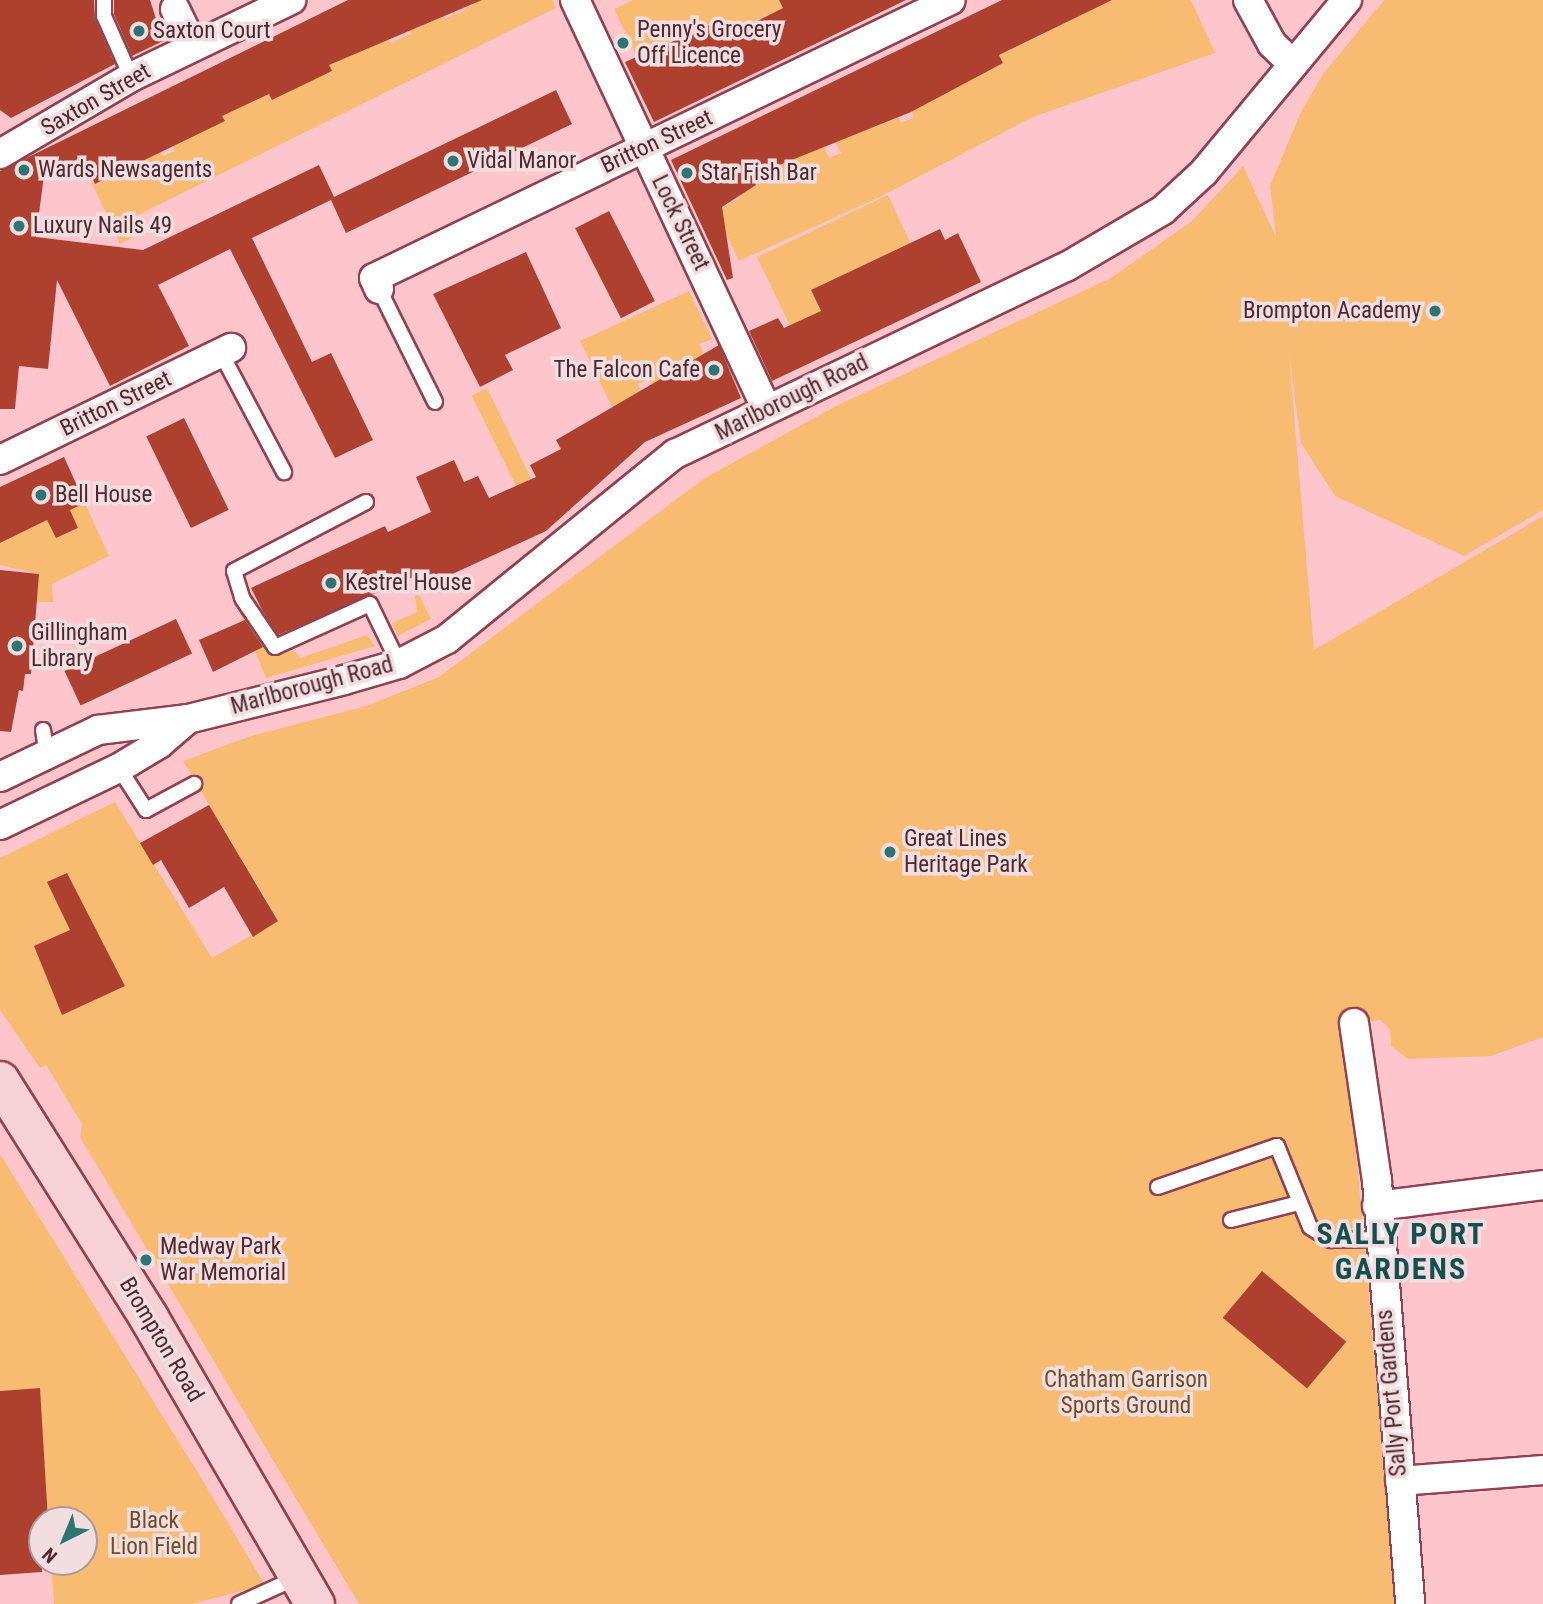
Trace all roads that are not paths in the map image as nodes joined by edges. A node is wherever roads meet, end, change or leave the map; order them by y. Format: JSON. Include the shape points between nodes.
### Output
{"nodes":[{"id":1,"x":104,"y":0,"type":"edge"},
{"id":2,"x":291,"y":0,"type":"edge"},
{"id":3,"x":575,"y":0,"type":"edge"},
{"id":4,"x":951,"y":0,"type":"edge"},
{"id":5,"x":1248,"y":0,"type":"edge"},
{"id":6,"x":1347,"y":0,"type":"edge"},
{"id":7,"x":175,"y":9,"type":"dead end"},
{"id":8,"x":193,"y":46,"type":"junction"},
{"id":9,"x":1293,"y":64,"type":"junction"},
{"id":10,"x":131,"y":77,"type":"junction"},
{"id":11,"x":644,"y":149,"type":"junction"},
{"id":12,"x":0,"y":154,"type":"edge"},
{"id":13,"x":379,"y":289,"type":"joint"},
{"id":14,"x":226,"y":350,"type":"joint"},
{"id":15,"x":435,"y":402,"type":"dead end"},
{"id":16,"x":767,"y":409,"type":"junction"},
{"id":17,"x":0,"y":460,"type":"edge"},
{"id":18,"x":284,"y":472,"type":"dead end"},
{"id":19,"x":366,"y":502,"type":"dead end"},
{"id":20,"x":399,"y":664,"type":"junction"},
{"id":21,"x":188,"y":719,"type":"junction"},
{"id":22,"x":119,"y":768,"type":"junction"},
{"id":23,"x":0,"y":777,"type":"edge"},
{"id":24,"x":194,"y":784,"type":"dead end"},
{"id":25,"x":0,"y":825,"type":"edge"},
{"id":26,"x":1354,"y":1023,"type":"dead end"},
{"id":27,"x":0,"y":1081,"type":"edge"},
{"id":28,"x":1543,"y":1185,"type":"edge"},
{"id":29,"x":1158,"y":1187,"type":"dead end"},
{"id":30,"x":1377,"y":1194,"type":"junction"},
{"id":31,"x":1299,"y":1203,"type":"junction"},
{"id":32,"x":1231,"y":1220,"type":"dead end"},
{"id":33,"x":1379,"y":1239,"type":"junction"},
{"id":34,"x":1543,"y":1469,"type":"edge"},
{"id":35,"x":1400,"y":1481,"type":"junction"},
{"id":36,"x":306,"y":1591,"type":"edge"},
{"id":37,"x":239,"y":1604,"type":"edge"},
{"id":38,"x":1410,"y":1604,"type":"edge"}],
"edges":[{"from":1,"to":10,"type":"lane","via":[[104,16]]},
{"from":2,"to":8,"type":"street","name":"Saxton Street"},
{"from":3,"to":11,"type":"street","name":"Lock Street"},
{"from":4,"to":11,"type":"street","name":"Britton Street"},
{"from":5,"to":9,"type":"street","via":[[1272,44]]},
{"from":6,"to":9,"type":"street","name":"Marlborough Road"},
{"from":7,"to":8,"type":"street"},
{"from":8,"to":10,"type":"street","name":"Saxton Street"},
{"from":9,"to":16,"type":"street","name":"Marlborough Road","via":[[1204,172],[1163,210],[1066,267]]},
{"from":10,"to":12,"type":"street","name":"Saxton Street"},
{"from":11,"to":13,"type":"street","name":"Britton Street","via":[[374,278]]},
{"from":11,"to":16,"type":"street","name":"Lock Street"},
{"from":13,"to":15,"type":"lane"},
{"from":14,"to":17,"type":"street","name":"Britton Street"},
{"from":14,"to":18,"type":"lane"},
{"from":16,"to":20,"type":"street","name":"Marlborough Road","via":[[675,454],[447,639]]},
{"from":19,"to":20,"type":"lane","via":[[234,571],[242,598],[275,647],[370,604]]},
{"from":20,"to":21,"type":"street","name":"Marlborough Road"},
{"from":21,"to":22,"type":"street","name":"Marlborough Road","via":[[159,744]]},
{"from":21,"to":23,"type":"street","name":"Marlborough Road","via":[[106,728],[45,743]]},
{"from":22,"to":24,"type":"lane","via":[[146,810]]},
{"from":22,"to":25,"type":"street","name":"Marlborough Road"},
{"from":26,"to":30,"type":"street","name":"Sally Port Gardens"},
{"from":27,"to":36,"type":"main road","name":"Brompton Road","via":[[149,1318]]},
{"from":28,"to":30,"type":"street"},
{"from":29,"to":31,"type":"lane","via":[[1273,1145]]},
{"from":30,"to":33,"type":"street","name":"Sally Port Gardens"},
{"from":31,"to":32,"type":"lane"},
{"from":31,"to":33,"type":"lane","via":[[1309,1226],[1327,1239]]},
{"from":33,"to":35,"type":"street","name":"Sally Port Gardens"},
{"from":34,"to":35,"type":"street"},
{"from":35,"to":38,"type":"street","name":"Sally Port Gardens"},
{"from":36,"to":37,"type":"lane"}]}
